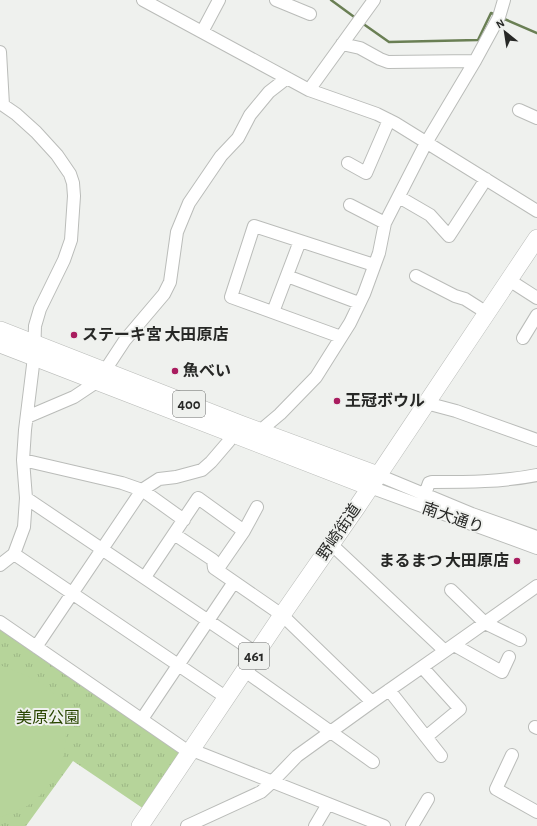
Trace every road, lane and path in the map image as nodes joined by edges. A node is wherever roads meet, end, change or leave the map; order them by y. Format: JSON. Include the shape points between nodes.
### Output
{"nodes":[{"id":1,"x":144,"y":0,"type":"edge"},
{"id":2,"x":219,"y":0,"type":"edge"},
{"id":3,"x":276,"y":0,"type":"edge"},
{"id":4,"x":374,"y":0,"type":"edge"},
{"id":5,"x":504,"y":0,"type":"edge"},
{"id":6,"x":310,"y":14,"type":"dead end"},
{"id":7,"x":202,"y":32,"type":"junction"},
{"id":8,"x":342,"y":44,"type":"junction"},
{"id":9,"x":0,"y":52,"type":"edge"},
{"id":10,"x":475,"y":61,"type":"junction"},
{"id":11,"x":287,"y":78,"type":"junction"},
{"id":12,"x":308,"y":90,"type":"junction"},
{"id":13,"x":2,"y":104,"type":"edge"},
{"id":14,"x":519,"y":110,"type":"dead end"},
{"id":15,"x":537,"y":118,"type":"edge"},
{"id":16,"x":389,"y":120,"type":"junction"},
{"id":17,"x":426,"y":143,"type":"junction"},
{"id":18,"x":348,"y":163,"type":"dead end"},
{"id":19,"x":486,"y":179,"type":"junction"},
{"id":20,"x":399,"y":197,"type":"junction"},
{"id":21,"x":350,"y":205,"type":"dead end"},
{"id":22,"x":537,"y":211,"type":"edge"},
{"id":23,"x":385,"y":222,"type":"junction"},
{"id":24,"x":537,"y":238,"type":"edge"},
{"id":25,"x":300,"y":241,"type":"junction"},
{"id":26,"x":374,"y":265,"type":"junction"},
{"id":27,"x":286,"y":276,"type":"junction"},
{"id":28,"x":416,"y":276,"type":"dead end"},
{"id":29,"x":509,"y":280,"type":"junction"},
{"id":30,"x":537,"y":298,"type":"edge"},
{"id":31,"x":360,"y":303,"type":"junction"},
{"id":32,"x":273,"y":312,"type":"junction"},
{"id":33,"x":487,"y":313,"type":"junction"},
{"id":34,"x":537,"y":315,"type":"edge"},
{"id":35,"x":0,"y":330,"type":"edge"},
{"id":36,"x":341,"y":336,"type":"junction"},
{"id":37,"x":524,"y":338,"type":"dead end"},
{"id":38,"x":0,"y":344,"type":"edge"},
{"id":39,"x":35,"y":350,"type":"junction"},
{"id":40,"x":101,"y":376,"type":"junction"},
{"id":41,"x":426,"y":403,"type":"junction"},
{"id":42,"x":27,"y":417,"type":"junction"},
{"id":43,"x":261,"y":430,"type":"junction"},
{"id":44,"x":232,"y":433,"type":"junction"},
{"id":45,"x":537,"y":440,"type":"edge"},
{"id":46,"x":23,"y":460,"type":"junction"},
{"id":47,"x":537,"y":475,"type":"edge"},
{"id":48,"x":374,"y":481,"type":"junction"},
{"id":49,"x":142,"y":490,"type":"junction"},
{"id":50,"x":425,"y":494,"type":"junction"},
{"id":51,"x":26,"y":498,"type":"junction"},
{"id":52,"x":257,"y":507,"type":"dead end"},
{"id":53,"x":184,"y":520,"type":"junction"},
{"id":54,"x":244,"y":531,"type":"junction"},
{"id":55,"x":174,"y":534,"type":"junction"},
{"id":56,"x":537,"y":537,"type":"edge"},
{"id":57,"x":331,"y":544,"type":"junction"},
{"id":58,"x":102,"y":548,"type":"junction"},
{"id":59,"x":537,"y":548,"type":"edge"},
{"id":60,"x":14,"y":554,"type":"junction"},
{"id":61,"x":0,"y":565,"type":"edge"},
{"id":62,"x":217,"y":570,"type":"junction"},
{"id":63,"x":145,"y":577,"type":"junction"},
{"id":64,"x":234,"y":582,"type":"junction"},
{"id":65,"x":537,"y":586,"type":"edge"},
{"id":66,"x":451,"y":590,"type":"dead end"},
{"id":67,"x":72,"y":593,"type":"junction"},
{"id":68,"x":282,"y":615,"type":"junction"},
{"id":69,"x":208,"y":621,"type":"junction"},
{"id":70,"x":0,"y":622,"type":"edge"},
{"id":71,"x":485,"y":623,"type":"junction"},
{"id":72,"x":520,"y":640,"type":"dead end"},
{"id":73,"x":36,"y":646,"type":"junction"},
{"id":74,"x":450,"y":648,"type":"junction"},
{"id":75,"x":256,"y":653,"type":"junction"},
{"id":76,"x":509,"y":657,"type":"dead end"},
{"id":77,"x":178,"y":666,"type":"junction"},
{"id":78,"x":422,"y":667,"type":"junction"},
{"id":79,"x":245,"y":670,"type":"junction"},
{"id":80,"x":389,"y":690,"type":"junction"},
{"id":81,"x":227,"y":698,"type":"junction"},
{"id":82,"x":372,"y":702,"type":"junction"},
{"id":83,"x":142,"y":719,"type":"junction"},
{"id":84,"x":330,"y":732,"type":"junction"},
{"id":85,"x":426,"y":737,"type":"junction"},
{"id":86,"x":192,"y":750,"type":"junction"},
{"id":87,"x":512,"y":755,"type":"dead end"},
{"id":88,"x":441,"y":756,"type":"dead end"},
{"id":89,"x":373,"y":762,"type":"dead end"},
{"id":90,"x":272,"y":782,"type":"junction"},
{"id":91,"x":428,"y":799,"type":"dead end"},
{"id":92,"x":328,"y":804,"type":"junction"},
{"id":93,"x":536,"y":810,"type":"edge"},
{"id":94,"x":140,"y":826,"type":"edge"},
{"id":95,"x":187,"y":826,"type":"edge"},
{"id":96,"x":315,"y":826,"type":"edge"},
{"id":97,"x":384,"y":826,"type":"edge"},
{"id":98,"x":412,"y":826,"type":"edge"}],
"edges":[{"from":1,"to":7,"type":"street"},
{"from":2,"to":7,"type":"street"},
{"from":3,"to":6,"type":"street"},
{"from":4,"to":8,"type":"street"},
{"from":5,"to":10,"type":"street","via":[[499,17]]},
{"from":7,"to":11,"type":"street"},
{"from":8,"to":10,"type":"street","via":[[360,48],[388,62]]},
{"from":8,"to":12,"type":"street"},
{"from":9,"to":13,"type":"street"},
{"from":10,"to":17,"type":"street"},
{"from":11,"to":12,"type":"street"},
{"from":11,"to":40,"type":"street","via":[[270,92],[250,115],[238,138],[221,156],[189,203],[178,232],[170,282],[164,294],[125,340]]},
{"from":12,"to":16,"type":"street"},
{"from":13,"to":39,"type":"street","via":[[36,132],[57,155],[73,183],[71,240],[64,260],[36,316]]},
{"from":14,"to":15,"type":"street"},
{"from":16,"to":17,"type":"street"},
{"from":16,"to":18,"type":"street","via":[[366,173]]},
{"from":17,"to":19,"type":"street"},
{"from":17,"to":20,"type":"street"},
{"from":19,"to":20,"type":"street","via":[[448,236],[430,215]]},
{"from":19,"to":22,"type":"street"},
{"from":20,"to":23,"type":"street"},
{"from":21,"to":23,"type":"street"},
{"from":23,"to":26,"type":"street"},
{"from":24,"to":29,"type":"highway","name":"野崎街道"},
{"from":25,"to":26,"type":"street"},
{"from":25,"to":27,"type":"street"},
{"from":25,"to":32,"type":"street","via":[[254,226],[231,298]]},
{"from":26,"to":31,"type":"street"},
{"from":27,"to":31,"type":"street"},
{"from":27,"to":32,"type":"street"},
{"from":28,"to":33,"type":"street","via":[[465,299]]},
{"from":29,"to":30,"type":"street"},
{"from":29,"to":33,"type":"highway","name":"野崎街道"},
{"from":31,"to":36,"type":"street"},
{"from":32,"to":36,"type":"street"},
{"from":33,"to":41,"type":"highway","name":"野崎街道"},
{"from":34,"to":37,"type":"street"},
{"from":35,"to":39,"type":"highway","number":"400"},
{"from":36,"to":43,"type":"street","via":[[316,377]]},
{"from":38,"to":39,"type":"highway","number":"400"},
{"from":39,"to":40,"type":"highway","number":"400"},
{"from":39,"to":42,"type":"street"},
{"from":40,"to":42,"type":"street","via":[[74,397]]},
{"from":40,"to":43,"type":"highway","number":"400"},
{"from":40,"to":44,"type":"highway","number":"400"},
{"from":41,"to":45,"type":"street"},
{"from":41,"to":48,"type":"highway","name":"野崎街道"},
{"from":42,"to":46,"type":"street"},
{"from":43,"to":48,"type":"highway","number":"400"},
{"from":44,"to":48,"type":"highway","number":"400"},
{"from":44,"to":49,"type":"street","via":[[229,441],[202,470],[159,479]]},
{"from":46,"to":49,"type":"street"},
{"from":46,"to":51,"type":"street"},
{"from":47,"to":50,"type":"street","via":[[478,482],[432,482],[429,483]]},
{"from":48,"to":50,"type":"street","name":"南大通り"},
{"from":48,"to":57,"type":"highway","name":"野崎街道","number":"461"},
{"from":48,"to":59,"type":"street","name":"南大通り"},
{"from":49,"to":53,"type":"street"},
{"from":49,"to":58,"type":"street"},
{"from":50,"to":56,"type":"street","name":"南大通り"},
{"from":51,"to":58,"type":"street"},
{"from":51,"to":60,"type":"street","via":[[24,527]]},
{"from":52,"to":54,"type":"street"},
{"from":53,"to":54,"type":"street","via":[[198,498]]},
{"from":53,"to":55,"type":"street"},
{"from":54,"to":62,"type":"street"},
{"from":55,"to":62,"type":"street","via":[[213,560],[214,568]]},
{"from":55,"to":63,"type":"street"},
{"from":57,"to":68,"type":"highway","name":"野崎街道","number":"461"},
{"from":57,"to":74,"type":"street"},
{"from":58,"to":63,"type":"street"},
{"from":58,"to":67,"type":"street"},
{"from":60,"to":61,"type":"street"},
{"from":60,"to":67,"type":"street"},
{"from":62,"to":64,"type":"street"},
{"from":63,"to":69,"type":"street"},
{"from":64,"to":68,"type":"street"},
{"from":64,"to":69,"type":"street"},
{"from":65,"to":71,"type":"street"},
{"from":66,"to":71,"type":"street"},
{"from":67,"to":73,"type":"street"},
{"from":67,"to":77,"type":"street"},
{"from":68,"to":75,"type":"highway","name":"野崎街道","number":"461"},
{"from":68,"to":82,"type":"street"},
{"from":69,"to":75,"type":"street"},
{"from":69,"to":77,"type":"street"},
{"from":70,"to":73,"type":"street"},
{"from":71,"to":72,"type":"street"},
{"from":71,"to":74,"type":"street"},
{"from":73,"to":83,"type":"street"},
{"from":74,"to":76,"type":"street","via":[[502,672]]},
{"from":74,"to":78,"type":"street"},
{"from":75,"to":79,"type":"highway","name":"野崎街道","number":"461"},
{"from":77,"to":81,"type":"street"},
{"from":77,"to":83,"type":"street"},
{"from":78,"to":80,"type":"street"},
{"from":78,"to":85,"type":"street","via":[[460,709]]},
{"from":79,"to":81,"type":"highway","name":"野崎街道","number":"461"},
{"from":79,"to":84,"type":"street"},
{"from":80,"to":82,"type":"street"},
{"from":80,"to":85,"type":"street"},
{"from":81,"to":86,"type":"highway","name":"野崎街道","number":"461"},
{"from":82,"to":84,"type":"street"},
{"from":83,"to":86,"type":"street","via":[[183,748]]},
{"from":84,"to":89,"type":"street"},
{"from":84,"to":90,"type":"street","via":[[297,756]]},
{"from":85,"to":88,"type":"street"},
{"from":86,"to":90,"type":"street"},
{"from":86,"to":94,"type":"highway","name":"野崎街道","number":"461"},
{"from":87,"to":93,"type":"street","via":[[496,789]]},
{"from":90,"to":92,"type":"street"},
{"from":90,"to":95,"type":"street","via":[[250,798]]},
{"from":91,"to":98,"type":"street"},
{"from":92,"to":96,"type":"street"},
{"from":92,"to":97,"type":"street"}]}
